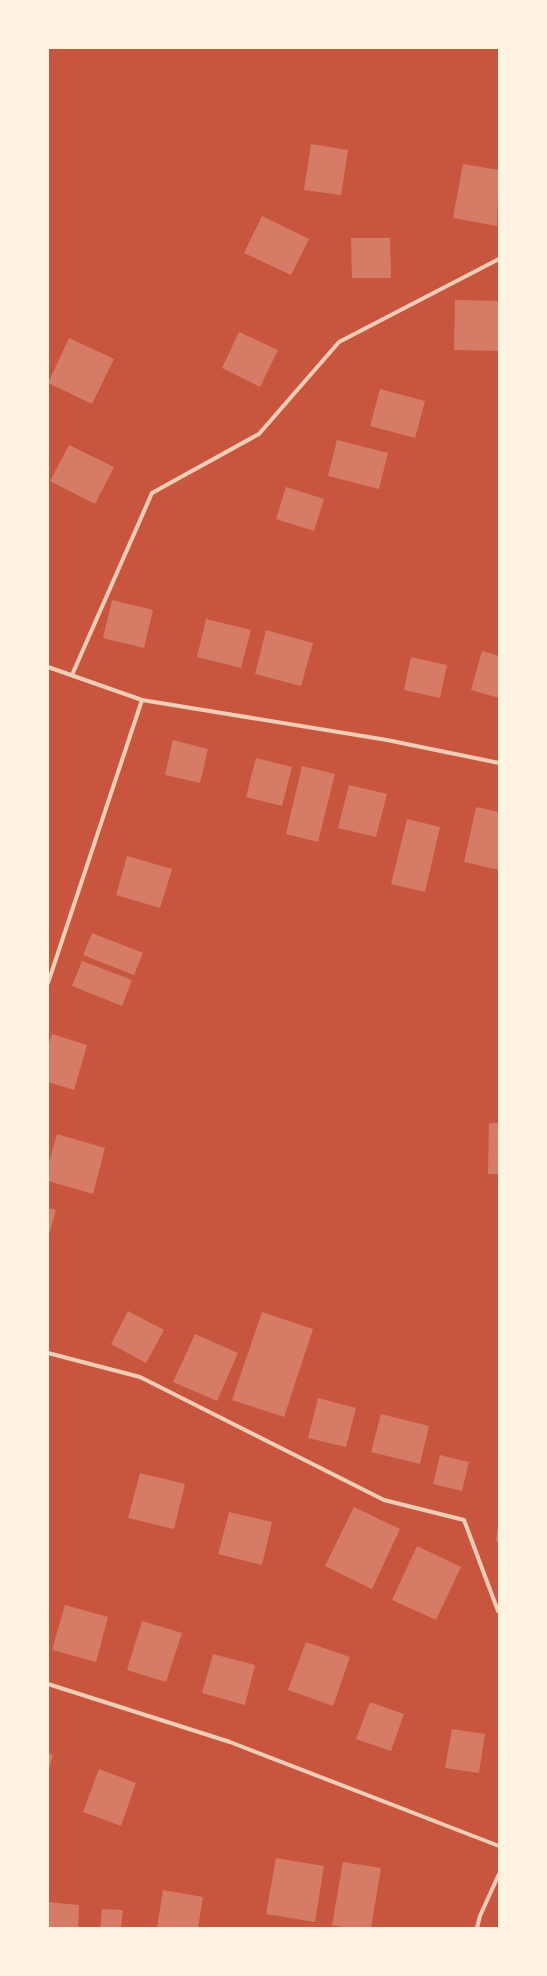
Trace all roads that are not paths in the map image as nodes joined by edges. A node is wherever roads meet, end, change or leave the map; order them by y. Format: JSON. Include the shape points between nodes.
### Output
{"nodes":[{"id":1,"x":499,"y":258,"type":"edge"},
{"id":2,"x":48,"y":667,"type":"edge"},
{"id":3,"x":72,"y":675,"type":"junction"},
{"id":4,"x":142,"y":700,"type":"junction"},
{"id":5,"x":499,"y":763,"type":"edge"},
{"id":6,"x":48,"y":983,"type":"edge"},
{"id":7,"x":48,"y":1353,"type":"edge"},
{"id":8,"x":498,"y":1611,"type":"dead end"},
{"id":9,"x":48,"y":1684,"type":"edge"},
{"id":10,"x":499,"y":1846,"type":"edge"},
{"id":11,"x":499,"y":1874,"type":"edge"},
{"id":12,"x":477,"y":1928,"type":"edge"}],
"edges":[{"from":1,"to":3,"type":"street","via":[[339,342],[259,434],[152,493]]},
{"from":2,"to":3,"type":"street"},
{"from":3,"to":4,"type":"street"},
{"from":4,"to":5,"type":"street","via":[[387,740]]},
{"from":4,"to":6,"type":"street"},
{"from":7,"to":8,"type":"street","via":[[140,1377],[384,1500],[464,1520]]},
{"from":9,"to":10,"type":"street","via":[[230,1742]]},
{"from":11,"to":12,"type":"street"}]}
